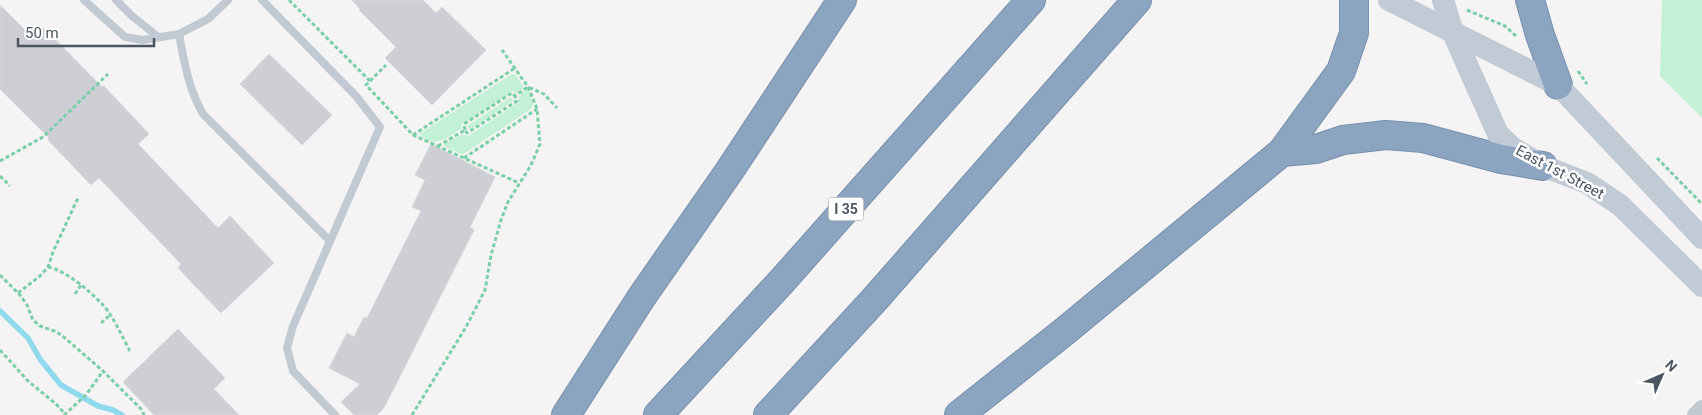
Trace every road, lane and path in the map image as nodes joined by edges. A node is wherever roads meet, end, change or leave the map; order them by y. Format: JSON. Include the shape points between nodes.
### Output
{"nodes":[{"id":1,"x":84,"y":0,"type":"edge"},
{"id":2,"x":116,"y":0,"type":"edge"},
{"id":3,"x":228,"y":0,"type":"edge"},
{"id":4,"x":262,"y":0,"type":"edge"},
{"id":5,"x":289,"y":0,"type":"edge"},
{"id":6,"x":842,"y":0,"type":"edge"},
{"id":7,"x":1031,"y":0,"type":"edge"},
{"id":8,"x":1137,"y":0,"type":"edge"},
{"id":9,"x":1354,"y":0,"type":"edge"},
{"id":10,"x":1389,"y":0,"type":"edge"},
{"id":11,"x":1444,"y":0,"type":"edge"},
{"id":12,"x":1530,"y":0,"type":"edge"},
{"id":13,"x":1453,"y":33,"type":"junction"},
{"id":14,"x":179,"y":34,"type":"junction"},
{"id":15,"x":157,"y":36,"type":"junction"},
{"id":16,"x":502,"y":50,"type":"dead end"},
{"id":17,"x":386,"y":65,"type":"dead end"},
{"id":18,"x":515,"y":68,"type":"junction"},
{"id":19,"x":108,"y":74,"type":"dead end"},
{"id":20,"x":370,"y":81,"type":"junction"},
{"id":21,"x":1558,"y":85,"type":"junction"},
{"id":22,"x":528,"y":87,"type":"junction"},
{"id":23,"x":515,"y":96,"type":"junction"},
{"id":24,"x":557,"y":108,"type":"dead end"},
{"id":25,"x":537,"y":109,"type":"junction"},
{"id":26,"x":465,"y":130,"type":"junction"},
{"id":27,"x":413,"y":135,"type":"junction"},
{"id":28,"x":438,"y":146,"type":"junction"},
{"id":29,"x":1282,"y":152,"type":"junction"},
{"id":30,"x":463,"y":159,"type":"junction"},
{"id":31,"x":0,"y":161,"type":"edge"},
{"id":32,"x":1543,"y":166,"type":"junction"},
{"id":33,"x":0,"y":176,"type":"edge"},
{"id":34,"x":519,"y":183,"type":"junction"},
{"id":35,"x":10,"y":186,"type":"dead end"},
{"id":36,"x":78,"y":198,"type":"dead end"},
{"id":37,"x":1702,"y":238,"type":"edge"},
{"id":38,"x":330,"y":241,"type":"junction"},
{"id":39,"x":48,"y":267,"type":"junction"},
{"id":40,"x":0,"y":276,"type":"edge"},
{"id":41,"x":81,"y":285,"type":"junction"},
{"id":42,"x":1702,"y":286,"type":"edge"},
{"id":43,"x":18,"y":293,"type":"junction"},
{"id":44,"x":75,"y":294,"type":"dead end"},
{"id":45,"x":110,"y":315,"type":"junction"},
{"id":46,"x":102,"y":323,"type":"dead end"},
{"id":47,"x":0,"y":350,"type":"edge"},
{"id":48,"x":130,"y":351,"type":"dead end"},
{"id":49,"x":103,"y":371,"type":"junction"},
{"id":50,"x":1702,"y":408,"type":"edge"},
{"id":51,"x":65,"y":415,"type":"edge"},
{"id":52,"x":144,"y":415,"type":"edge"},
{"id":53,"x":336,"y":415,"type":"edge"},
{"id":54,"x":412,"y":415,"type":"edge"},
{"id":55,"x":566,"y":415,"type":"edge"},
{"id":56,"x":658,"y":415,"type":"edge"},
{"id":57,"x":768,"y":415,"type":"edge"},
{"id":58,"x":959,"y":415,"type":"edge"},
{"id":59,"x":1695,"y":415,"type":"edge"}],
"edges":[{"from":1,"to":15,"type":"lane","via":[[125,37],[143,40]]},
{"from":2,"to":15,"type":"lane"},
{"from":3,"to":14,"type":"lane","via":[[208,19]]},
{"from":4,"to":38,"type":"lane","via":[[356,96],[380,127]]},
{"from":5,"to":20,"type":"path"},
{"from":6,"to":55,"type":"highway"},
{"from":7,"to":56,"type":"highway","number":"I 35","via":[[789,273]]},
{"from":8,"to":57,"type":"highway","via":[[875,299]]},
{"from":9,"to":29,"type":"highway","via":[[1354,33],[1341,72]]},
{"from":10,"to":13,"type":"main road"},
{"from":11,"to":13,"type":"main road","name":"East 1st Street"},
{"from":12,"to":21,"type":"highway"},
{"from":13,"to":21,"type":"main road"},
{"from":13,"to":32,"type":"main road","name":"East 1st Street","via":[[1498,134],[1513,148]]},
{"from":14,"to":15,"type":"lane"},
{"from":14,"to":38,"type":"lane","via":[[189,85],[203,114]]},
{"from":16,"to":18,"type":"path"},
{"from":17,"to":20,"type":"path"},
{"from":18,"to":22,"type":"path"},
{"from":18,"to":27,"type":"path"},
{"from":19,"to":31,"type":"path","via":[[43,137]]},
{"from":20,"to":27,"type":"path","via":[[366,85]]},
{"from":21,"to":37,"type":"main road"},
{"from":22,"to":23,"type":"path"},
{"from":22,"to":24,"type":"path","via":[[544,94]]},
{"from":22,"to":25,"type":"path"},
{"from":23,"to":26,"type":"path","via":[[512,93],[464,124]]},
{"from":23,"to":26,"type":"path","via":[[517,101],[467,133]]},
{"from":25,"to":30,"type":"path"},
{"from":25,"to":34,"type":"path","via":[[540,144]]},
{"from":26,"to":28,"type":"path"},
{"from":27,"to":28,"type":"path"},
{"from":28,"to":30,"type":"path"},
{"from":29,"to":32,"type":"highway","via":[[1316,149],[1343,140],[1386,135],[1423,138],[1501,159]]},
{"from":29,"to":58,"type":"highway"},
{"from":30,"to":34,"type":"path"},
{"from":32,"to":42,"type":"main road","name":"East 1st Street","via":[[1587,183],[1620,205]]},
{"from":33,"to":35,"type":"path"},
{"from":34,"to":54,"type":"path","via":[[495,237],[485,290]]},
{"from":36,"to":39,"type":"path"},
{"from":38,"to":53,"type":"lane","via":[[293,326],[287,348],[293,371]]},
{"from":39,"to":41,"type":"path"},
{"from":39,"to":43,"type":"path"},
{"from":40,"to":43,"type":"path"},
{"from":41,"to":44,"type":"path"},
{"from":41,"to":45,"type":"path","via":[[103,304]]},
{"from":43,"to":49,"type":"path","via":[[33,320],[57,332]]},
{"from":45,"to":46,"type":"path"},
{"from":45,"to":48,"type":"path"},
{"from":47,"to":51,"type":"path"},
{"from":49,"to":51,"type":"path","via":[[86,395]]},
{"from":49,"to":52,"type":"path"},
{"from":50,"to":59,"type":"street"}]}
